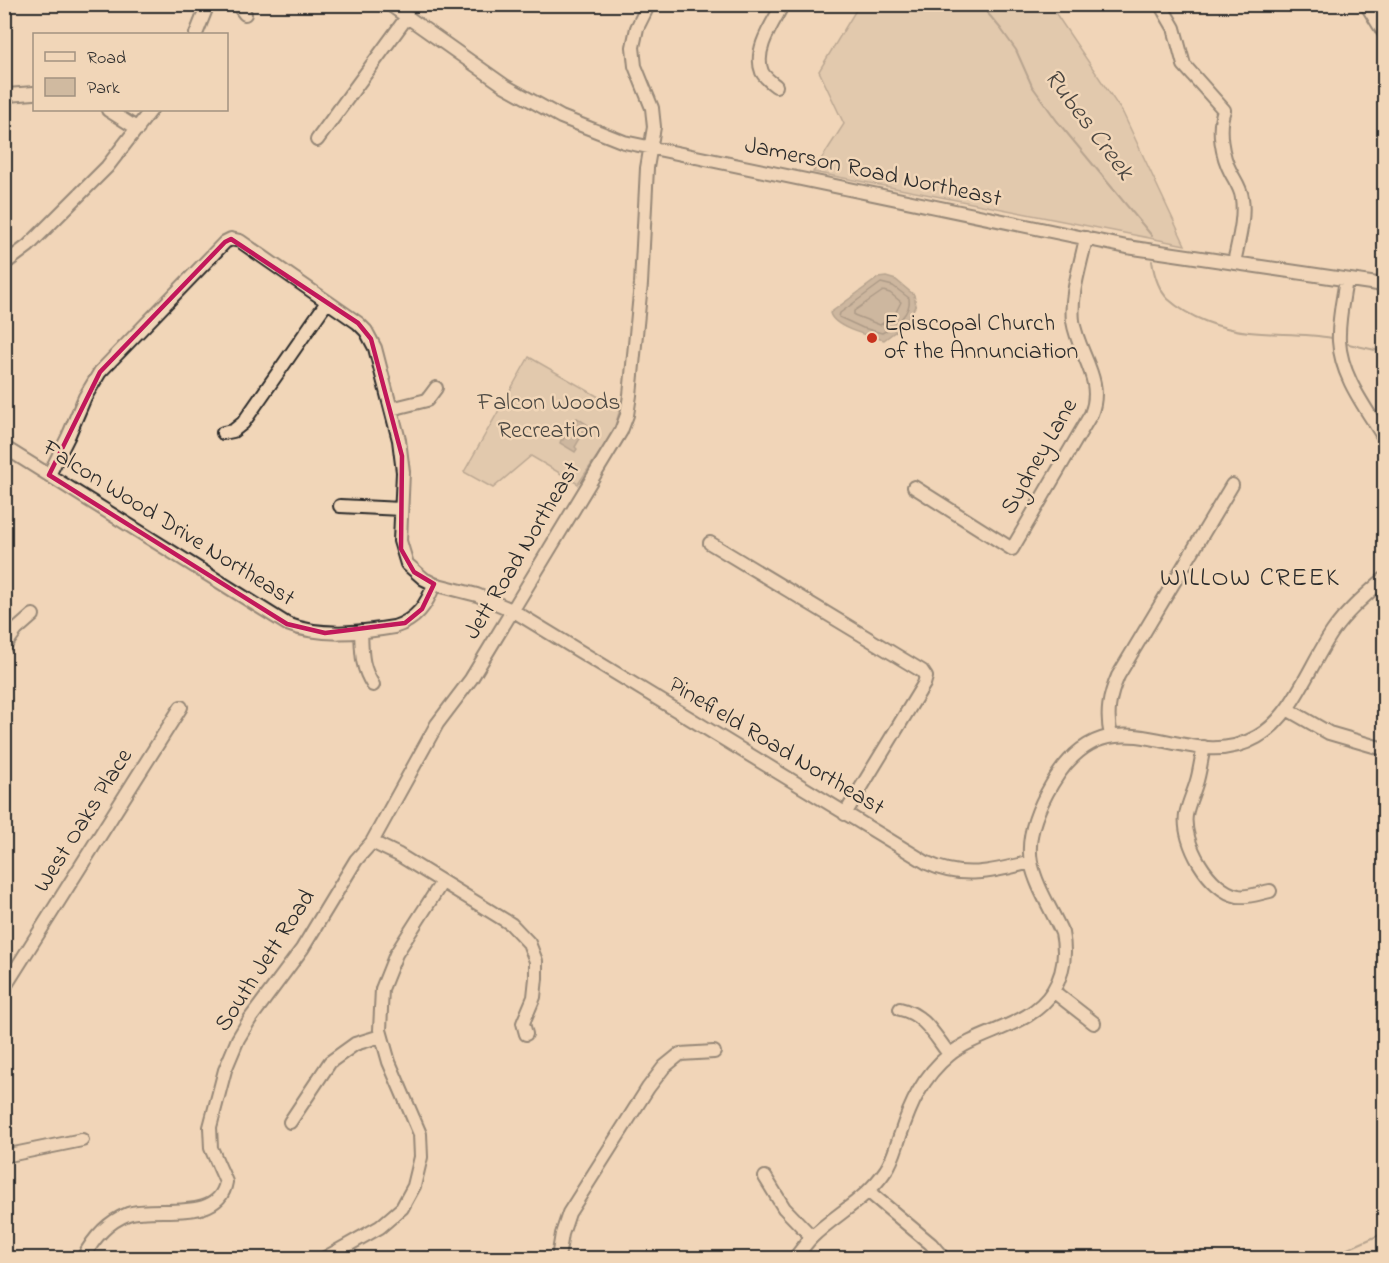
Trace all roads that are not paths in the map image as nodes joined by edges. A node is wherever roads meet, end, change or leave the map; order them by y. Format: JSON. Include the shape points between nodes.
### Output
{"nodes":[{"id":1,"x":208,"y":4,"type":"edge"},
{"id":2,"x":389,"y":4,"type":"edge"},
{"id":3,"x":649,"y":4,"type":"edge"},
{"id":4,"x":783,"y":4,"type":"edge"},
{"id":5,"x":1160,"y":4,"type":"edge"},
{"id":6,"x":1366,"y":4,"type":"edge"},
{"id":7,"x":407,"y":17,"type":"junction"},
{"id":8,"x":196,"y":33,"type":"edge"},
{"id":9,"x":1384,"y":33,"type":"edge"},
{"id":10,"x":776,"y":86,"type":"dead end"},
{"id":11,"x":33,"y":93,"type":"edge"},
{"id":12,"x":7,"y":95,"type":"dead end"},
{"id":13,"x":110,"y":111,"type":"edge"},
{"id":14,"x":150,"y":111,"type":"edge"},
{"id":15,"x":138,"y":129,"type":"junction"},
{"id":16,"x":318,"y":140,"type":"dead end"},
{"id":17,"x":651,"y":149,"type":"junction"},
{"id":18,"x":1086,"y":238,"type":"junction"},
{"id":19,"x":1234,"y":263,"type":"junction"},
{"id":20,"x":4,"y":264,"type":"edge"},
{"id":21,"x":1346,"y":279,"type":"junction"},
{"id":22,"x":1384,"y":285,"type":"edge"},
{"id":23,"x":327,"y":302,"type":"junction"},
{"id":24,"x":436,"y":388,"type":"dead end"},
{"id":25,"x":391,"y":409,"type":"junction"},
{"id":26,"x":223,"y":433,"type":"dead end"},
{"id":27,"x":1384,"y":438,"type":"edge"},
{"id":28,"x":4,"y":447,"type":"edge"},
{"id":29,"x":49,"y":475,"type":"junction"},
{"id":30,"x":1232,"y":485,"type":"dead end"},
{"id":31,"x":914,"y":487,"type":"dead end"},
{"id":32,"x":340,"y":506,"type":"dead end"},
{"id":33,"x":401,"y":509,"type":"junction"},
{"id":34,"x":710,"y":543,"type":"dead end"},
{"id":35,"x":1384,"y":579,"type":"edge"},
{"id":36,"x":434,"y":584,"type":"junction"},
{"id":37,"x":512,"y":610,"type":"junction"},
{"id":38,"x":33,"y":615,"type":"dead end"},
{"id":39,"x":361,"y":631,"type":"junction"},
{"id":40,"x":4,"y":647,"type":"edge"},
{"id":41,"x":373,"y":686,"type":"dead end"},
{"id":42,"x":181,"y":707,"type":"dead end"},
{"id":43,"x":1287,"y":709,"type":"junction"},
{"id":44,"x":1110,"y":736,"type":"junction"},
{"id":45,"x":1204,"y":747,"type":"junction"},
{"id":46,"x":1384,"y":749,"type":"edge"},
{"id":47,"x":406,"y":780,"type":"joint"},
{"id":48,"x":845,"y":813,"type":"junction"},
{"id":49,"x":372,"y":842,"type":"junction"},
{"id":50,"x":1031,"y":862,"type":"junction"},
{"id":51,"x":442,"y":882,"type":"junction"},
{"id":52,"x":1270,"y":891,"type":"dead end"},
{"id":53,"x":4,"y":988,"type":"edge"},
{"id":54,"x":1053,"y":991,"type":"junction"},
{"id":55,"x":900,"y":1009,"type":"dead end"},
{"id":56,"x":1094,"y":1023,"type":"dead end"},
{"id":57,"x":525,"y":1034,"type":"dead end"},
{"id":58,"x":381,"y":1036,"type":"junction"},
{"id":59,"x":710,"y":1052,"type":"dead end"},
{"id":60,"x":950,"y":1054,"type":"junction"},
{"id":61,"x":290,"y":1122,"type":"dead end"},
{"id":62,"x":82,"y":1140,"type":"dead end"},
{"id":63,"x":4,"y":1156,"type":"edge"},
{"id":64,"x":765,"y":1177,"type":"dead end"},
{"id":65,"x":869,"y":1192,"type":"junction"},
{"id":66,"x":812,"y":1238,"type":"junction"},
{"id":67,"x":83,"y":1258,"type":"edge"},
{"id":68,"x":325,"y":1258,"type":"edge"},
{"id":69,"x":558,"y":1258,"type":"edge"},
{"id":70,"x":795,"y":1258,"type":"edge"},
{"id":71,"x":943,"y":1258,"type":"edge"}],
"edges":[{"from":1,"to":8,"type":"street"},
{"from":2,"to":7,"type":"street","name":"Jamerson Road Northeast"},
{"from":3,"to":17,"type":"street","name":"Jett Road Northeast","via":[[634,34],[633,54],[654,117]]},
{"from":4,"to":10,"type":"street","via":[[761,55],[762,71]]},
{"from":5,"to":19,"type":"street","via":[[1174,28],[1184,65],[1224,110],[1219,127],[1225,156],[1243,200]]},
{"from":6,"to":9,"type":"street"},
{"from":7,"to":16,"type":"street"},
{"from":7,"to":17,"type":"street","name":"Jamerson Road Northeast","via":[[537,105],[592,130]]},
{"from":11,"to":12,"type":"street"},
{"from":13,"to":15,"type":"street"},
{"from":14,"to":15,"type":"street"},
{"from":15,"to":20,"type":"street","via":[[107,167],[28,246]]},
{"from":17,"to":18,"type":"street","name":"Jamerson Road Northeast"},
{"from":17,"to":37,"type":"street","name":"Jett Road Northeast","via":[[627,415]]},
{"from":18,"to":19,"type":"street","name":"Jamerson Road Northeast"},
{"from":18,"to":31,"type":"street","name":"Sydney Lane","via":[[1073,320],[1092,376],[1096,402],[1012,549]]},
{"from":19,"to":21,"type":"street","name":"Jamerson Road Northeast"},
{"from":21,"to":22,"type":"street","name":"Jamerson Road Northeast"},
{"from":21,"to":27,"type":"street","via":[[1341,355],[1355,391]]},
{"from":23,"to":25,"type":"street","via":[[358,323],[371,339]]},
{"from":23,"to":26,"type":"street","via":[[243,423]]},
{"from":23,"to":29,"type":"street","via":[[240,241],[225,242],[100,372]]},
{"from":24,"to":25,"type":"street","via":[[427,400]]},
{"from":25,"to":33,"type":"street","via":[[402,456]]},
{"from":28,"to":29,"type":"street","name":"Falcon Wood Drive Northeast"},
{"from":29,"to":39,"type":"street","name":"Falcon Wood Drive Northeast","via":[[287,624],[310,631]]},
{"from":30,"to":44,"type":"street","via":[[1118,676],[1108,709]]},
{"from":32,"to":33,"type":"street"},
{"from":33,"to":36,"type":"street","via":[[404,557],[414,572]]},
{"from":34,"to":48,"type":"street","via":[[926,677]]},
{"from":35,"to":43,"type":"street","via":[[1335,630]]},
{"from":36,"to":37,"type":"street","name":"Pinefield Road Northeast","via":[[477,595]]},
{"from":36,"to":39,"type":"street","name":"Falcon Wood Drive Northeast","via":[[422,609],[405,623]]},
{"from":37,"to":47,"type":"street","name":"Jett Road Northeast","via":[[471,679],[437,724]]},
{"from":37,"to":48,"type":"street","name":"Pinefield Road Northeast"},
{"from":38,"to":40,"type":"street"},
{"from":39,"to":41,"type":"street","via":[[362,659]]},
{"from":42,"to":53,"type":"street","name":"West Oaks Place"},
{"from":43,"to":45,"type":"street","via":[[1269,729],[1249,742],[1227,748]]},
{"from":43,"to":46,"type":"street","via":[[1329,733]]},
{"from":44,"to":45,"type":"street","via":[[1139,736]]},
{"from":44,"to":50,"type":"street","via":[[1078,752],[1058,773],[1035,822]]},
{"from":45,"to":52,"type":"street","via":[[1186,816],[1197,858],[1207,876],[1228,892],[1248,896]]},
{"from":47,"to":49,"type":"street","name":"South Jett Road"},
{"from":48,"to":50,"type":"street","name":"Pinefield Road Northeast","via":[[927,863],[950,872],[984,873]]},
{"from":49,"to":51,"type":"street"},
{"from":49,"to":67,"type":"street","name":"South Jett Road","via":[[356,860],[302,949],[250,1018],[230,1055],[210,1127],[211,1148],[226,1182],[222,1194],[203,1207],[126,1215],[101,1230]]},
{"from":50,"to":54,"type":"street","via":[[1064,945]]},
{"from":51,"to":57,"type":"street","via":[[511,924],[529,943],[536,961],[536,978],[534,997],[523,1023]]},
{"from":51,"to":58,"type":"street","via":[[396,954],[382,989]]},
{"from":54,"to":56,"type":"street"},
{"from":54,"to":60,"type":"street","via":[[1030,1013]]},
{"from":55,"to":60,"type":"street","via":[[921,1017]]},
{"from":58,"to":61,"type":"street","via":[[356,1044],[330,1062]]},
{"from":58,"to":68,"type":"street","via":[[420,1134],[421,1156],[414,1186],[402,1208],[380,1227]]},
{"from":59,"to":69,"type":"street","via":[[680,1054],[648,1088],[569,1213]]},
{"from":60,"to":65,"type":"street","via":[[920,1087],[892,1160]]},
{"from":62,"to":63,"type":"street"},
{"from":64,"to":66,"type":"street","via":[[784,1208]]},
{"from":65,"to":66,"type":"street"},
{"from":65,"to":71,"type":"street"},
{"from":66,"to":70,"type":"street"}]}
